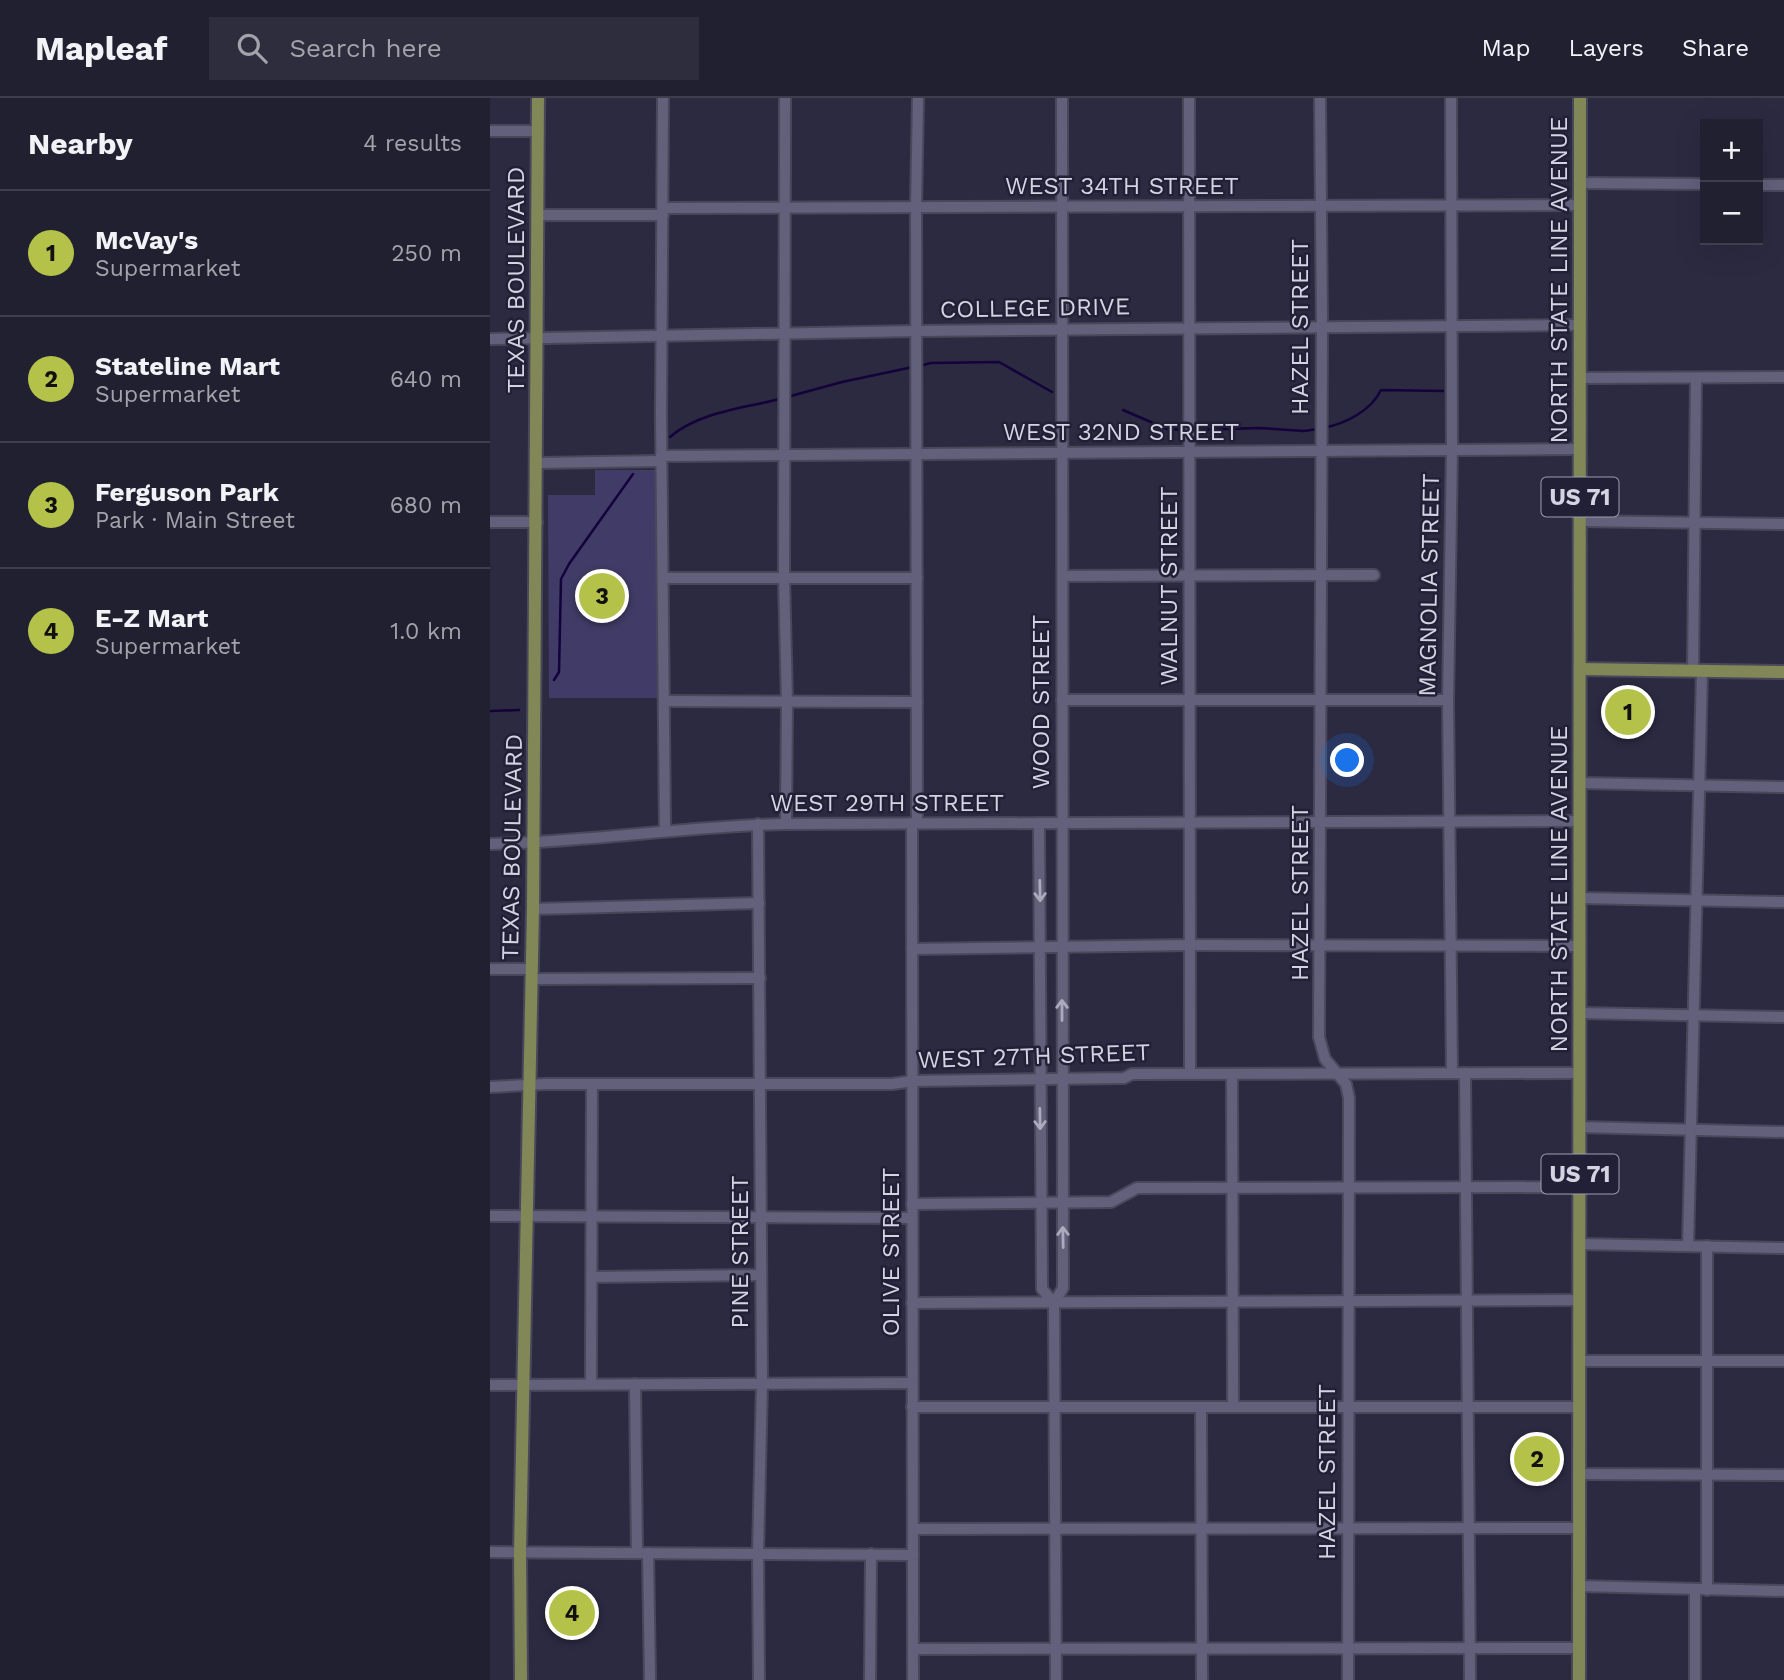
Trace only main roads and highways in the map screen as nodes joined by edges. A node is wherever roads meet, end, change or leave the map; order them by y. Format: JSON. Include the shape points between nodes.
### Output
{"nodes":[{"id":1,"x":538,"y":98,"type":"edge"},
{"id":2,"x":1580,"y":98,"type":"edge"},
{"id":3,"x":1580,"y":669,"type":"junction"},
{"id":4,"x":1784,"y":672,"type":"edge"},
{"id":5,"x":521,"y":1680,"type":"edge"},
{"id":6,"x":1579,"y":1680,"type":"edge"}],
"edges":[{"from":1,"to":5,"type":"main road","name":"TEXAS BOULEVARD","via":[[533,909]]},
{"from":2,"to":3,"type":"main road","name":"NORTH STATE LINE AVENUE","number":"US 71"},
{"from":3,"to":4,"type":"main road"},
{"from":3,"to":6,"type":"main road","name":"NORTH STATE LINE AVENUE","number":"US 71"}]}
